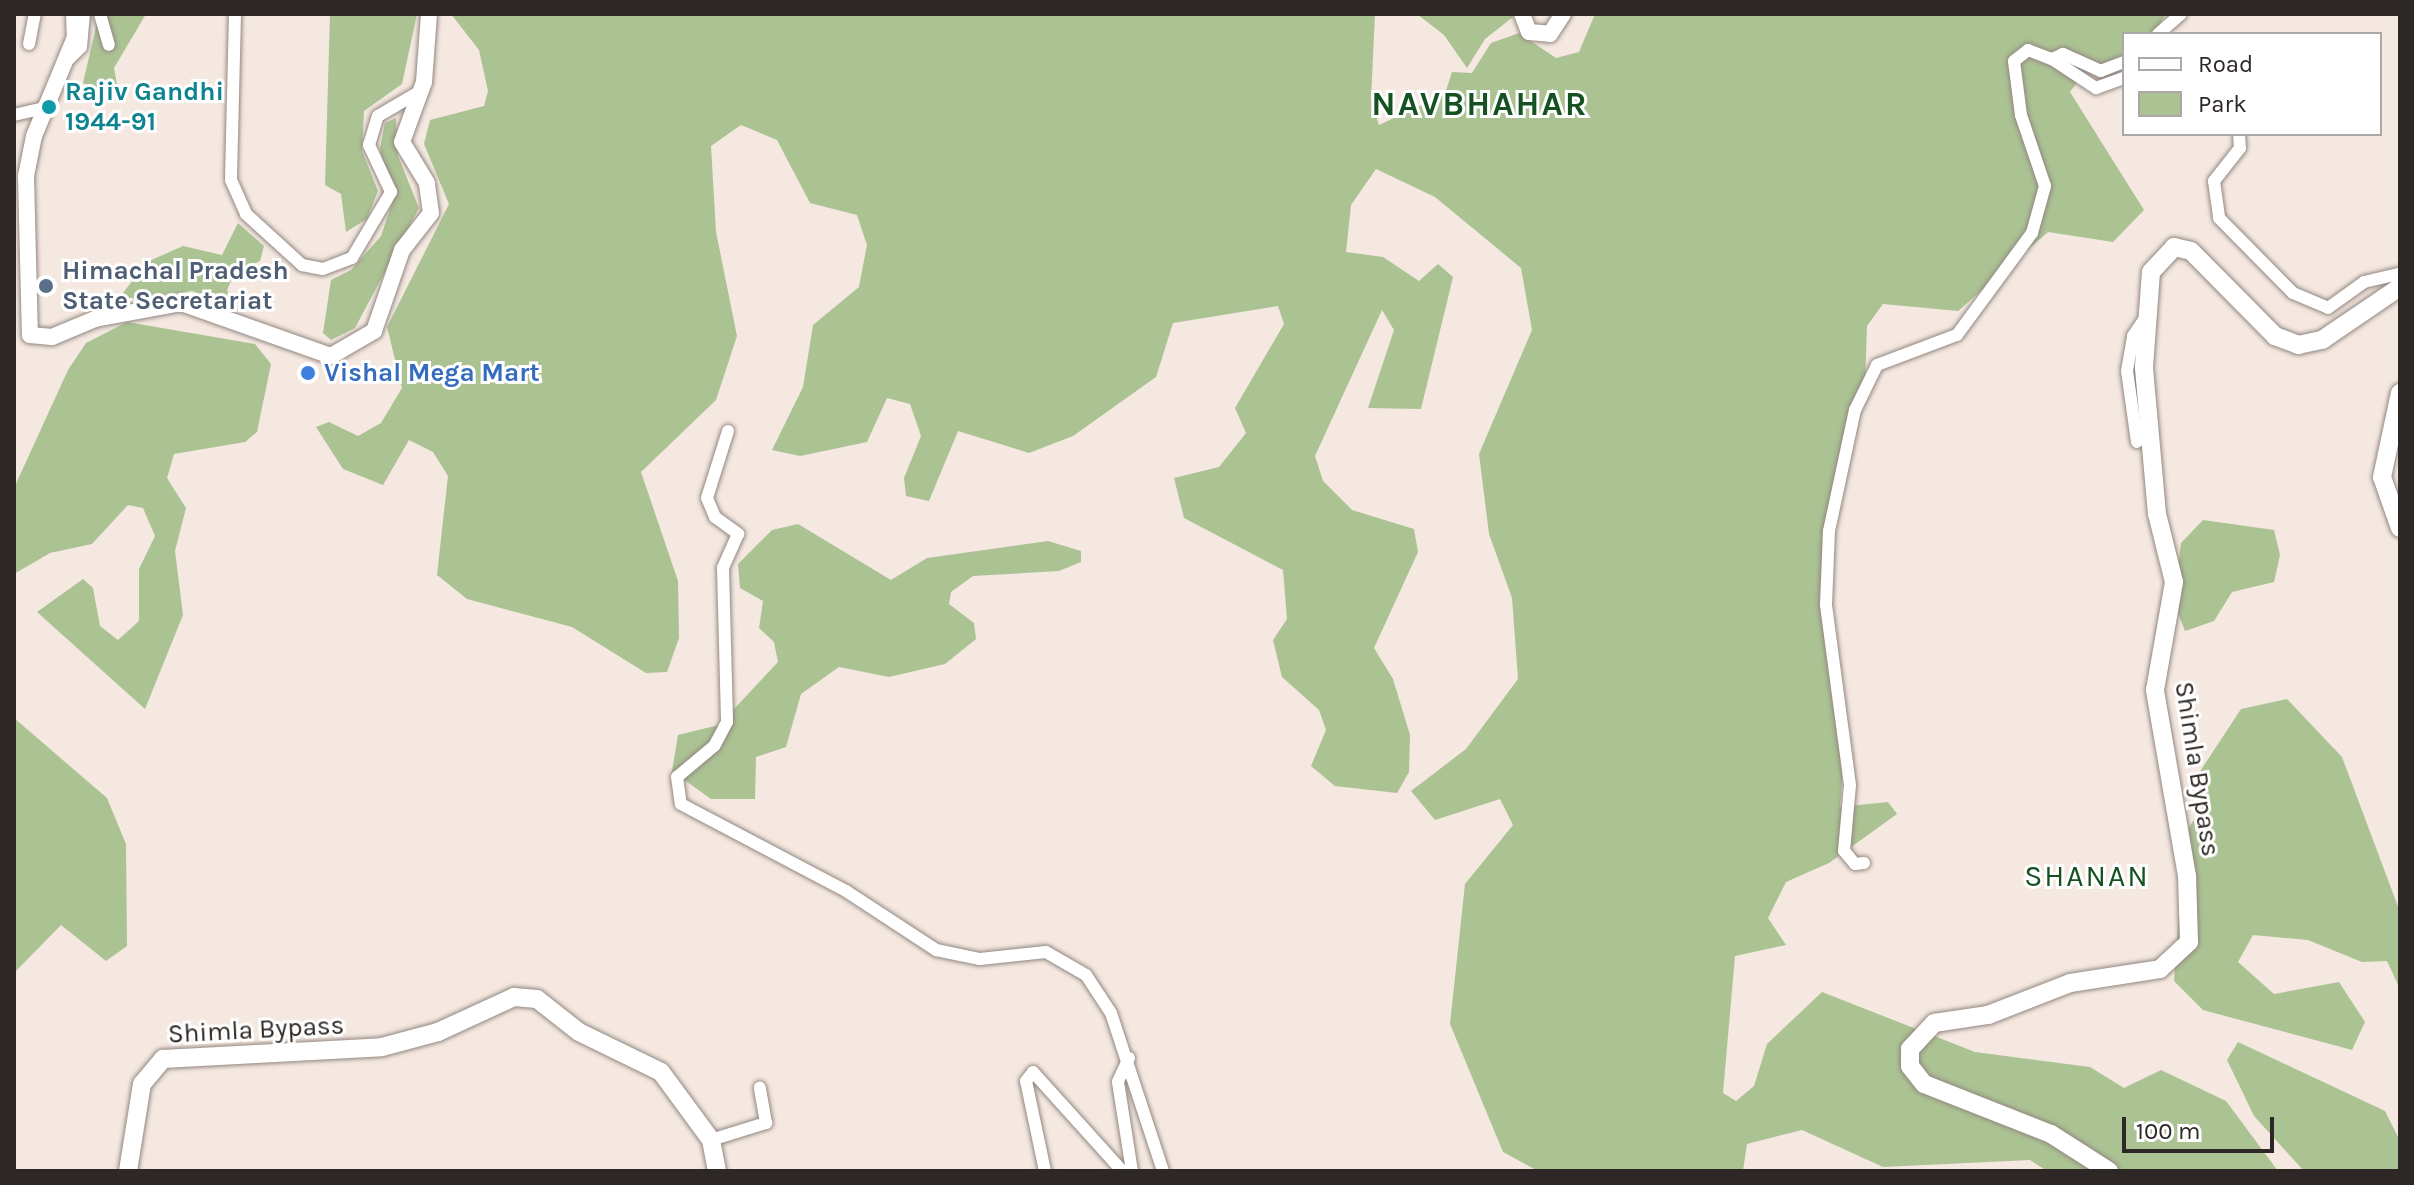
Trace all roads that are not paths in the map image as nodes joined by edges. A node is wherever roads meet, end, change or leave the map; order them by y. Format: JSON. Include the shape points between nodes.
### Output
{"nodes":[{"id":1,"x":35,"y":14,"type":"edge"},
{"id":2,"x":74,"y":14,"type":"edge"},
{"id":3,"x":84,"y":14,"type":"edge"},
{"id":4,"x":100,"y":14,"type":"edge"},
{"id":5,"x":235,"y":14,"type":"edge"},
{"id":6,"x":429,"y":14,"type":"edge"},
{"id":7,"x":1522,"y":14,"type":"edge"},
{"id":8,"x":1563,"y":14,"type":"edge"},
{"id":9,"x":2181,"y":14,"type":"edge"},
{"id":10,"x":2160,"y":32,"type":"edge"},
{"id":11,"x":29,"y":44,"type":"dead end"},
{"id":12,"x":109,"y":45,"type":"dead end"},
{"id":13,"x":2052,"y":59,"type":"junction"},
{"id":14,"x":67,"y":61,"type":"junction"},
{"id":15,"x":2122,"y":63,"type":"edge"},
{"id":16,"x":2122,"y":79,"type":"edge"},
{"id":17,"x":419,"y":92,"type":"junction"},
{"id":18,"x":49,"y":107,"type":"junction"},
{"id":19,"x":14,"y":115,"type":"edge"},
{"id":20,"x":2239,"y":136,"type":"edge"},
{"id":21,"x":2400,"y":274,"type":"edge"},
{"id":22,"x":2400,"y":287,"type":"edge"},
{"id":23,"x":2146,"y":317,"type":"junction"},
{"id":24,"x":2400,"y":393,"type":"edge"},
{"id":25,"x":728,"y":431,"type":"dead end"},
{"id":26,"x":2137,"y":442,"type":"dead end"},
{"id":27,"x":2400,"y":528,"type":"edge"},
{"id":28,"x":1864,"y":863,"type":"dead end"},
{"id":29,"x":1129,"y":1058,"type":"junction"},
{"id":30,"x":760,"y":1088,"type":"dead end"},
{"id":31,"x":711,"y":1140,"type":"junction"},
{"id":32,"x":128,"y":1171,"type":"edge"},
{"id":33,"x":717,"y":1171,"type":"edge"},
{"id":34,"x":1045,"y":1171,"type":"edge"},
{"id":35,"x":1122,"y":1171,"type":"edge"},
{"id":36,"x":1132,"y":1171,"type":"edge"},
{"id":37,"x":1163,"y":1171,"type":"edge"},
{"id":38,"x":2109,"y":1171,"type":"edge"}],
"edges":[{"from":1,"to":11,"type":"street"},
{"from":2,"to":14,"type":"main road"},
{"from":3,"to":14,"type":"street","via":[[81,47]]},
{"from":4,"to":12,"type":"street"},
{"from":5,"to":17,"type":"street","via":[[231,180],[246,214],[302,265],[323,269],[352,258],[391,192],[369,145],[378,116]]},
{"from":6,"to":17,"type":"main road"},
{"from":7,"to":8,"type":"main road","via":[[1529,32],[1550,34]]},
{"from":9,"to":10,"type":"street"},
{"from":13,"to":15,"type":"street","via":[[2063,54],[2101,71]]},
{"from":13,"to":16,"type":"street","via":[[2096,88]]},
{"from":13,"to":28,"type":"street","via":[[2028,50],[2013,71],[2045,186],[2032,233],[1957,335],[1877,365],[1855,410],[1829,531],[1826,605],[1850,785],[1844,851],[1855,864]]},
{"from":14,"to":18,"type":"main road"},
{"from":17,"to":18,"type":"main road","via":[[402,142],[427,183],[431,213],[402,250],[374,331],[331,356],[181,303],[95,319],[52,337],[30,335],[26,176]]},
{"from":18,"to":19,"type":"street"},
{"from":20,"to":21,"type":"street","via":[[2240,148],[2214,181],[2219,218],[2293,293],[2328,308],[2364,282]]},
{"from":22,"to":23,"type":"highway","name":"Shimla Bypass","via":[[2322,340],[2298,345],[2275,336],[2191,251],[2174,247],[2151,272]]},
{"from":23,"to":26,"type":"street","via":[[2133,336],[2127,371]]},
{"from":23,"to":38,"type":"highway","name":"Shimla Bypass","via":[[2153,483],[2174,582],[2155,690],[2187,876],[2189,942],[2160,969],[2070,983],[1988,1015],[1934,1023],[1910,1049],[1910,1066],[1924,1084],[2051,1134]]},
{"from":24,"to":27,"type":"highway","via":[[2382,477]]},
{"from":25,"to":29,"type":"street","via":[[707,498],[715,517],[738,534],[723,568],[727,722],[714,746],[677,777],[681,804],[846,891],[936,950],[980,959],[1026,949],[1058,956],[1097,985]]},
{"from":29,"to":36,"type":"street","via":[[1118,1082]]},
{"from":29,"to":37,"type":"street"},
{"from":30,"to":31,"type":"street","via":[[766,1123]]},
{"from":31,"to":32,"type":"highway","name":"Shimla Bypass","via":[[661,1072],[579,1032],[537,999],[514,997],[438,1032],[382,1047],[163,1059],[142,1084]]},
{"from":31,"to":33,"type":"highway","name":"Shimla Bypass"},
{"from":34,"to":35,"type":"street","via":[[1026,1081],[1033,1072]]}]}
